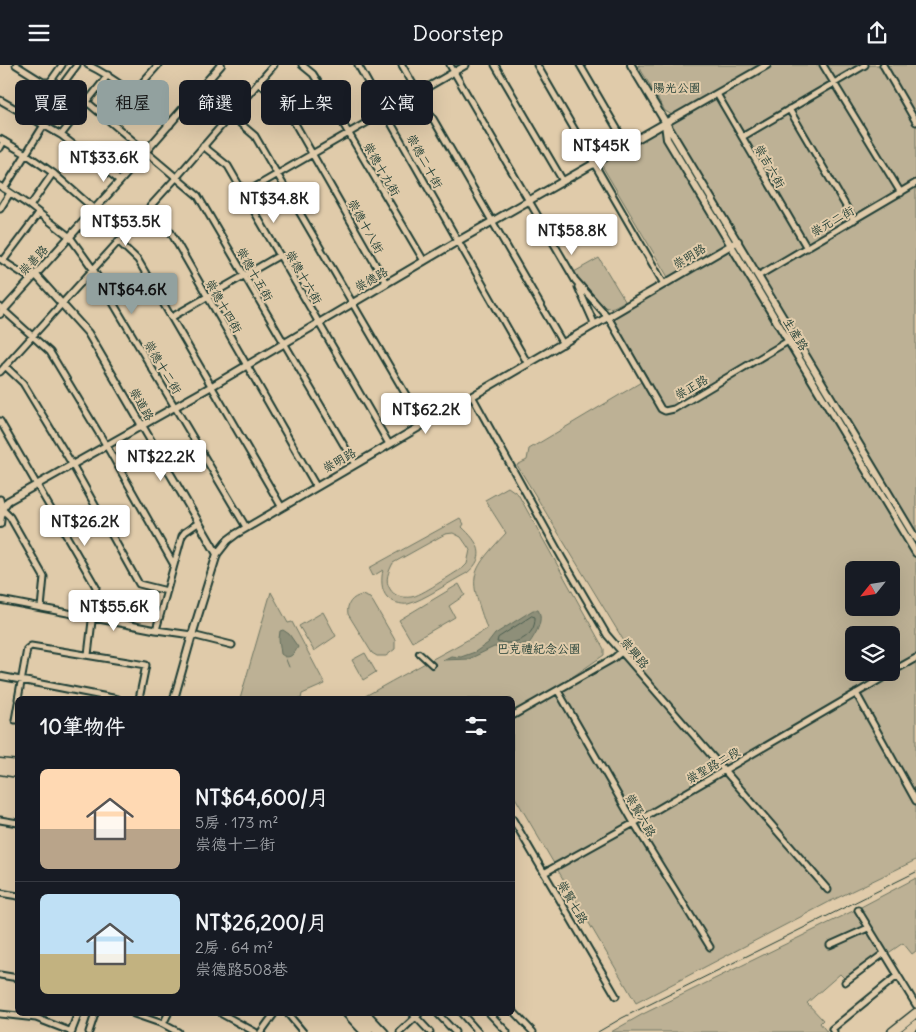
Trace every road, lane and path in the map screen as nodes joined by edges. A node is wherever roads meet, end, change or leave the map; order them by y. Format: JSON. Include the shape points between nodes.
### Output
{"nodes":[{"id":1,"x":16,"y":65,"type":"edge"},
{"id":2,"x":62,"y":65,"type":"edge"},
{"id":3,"x":77,"y":65,"type":"edge"},
{"id":4,"x":88,"y":65,"type":"edge"},
{"id":5,"x":158,"y":65,"type":"edge"},
{"id":6,"x":221,"y":65,"type":"edge"},
{"id":7,"x":274,"y":65,"type":"edge"},
{"id":8,"x":302,"y":65,"type":"edge"},
{"id":9,"x":358,"y":65,"type":"edge"},
{"id":10,"x":402,"y":65,"type":"edge"},
{"id":11,"x":450,"y":65,"type":"edge"},
{"id":12,"x":466,"y":65,"type":"edge"},
{"id":13,"x":496,"y":65,"type":"edge"},
{"id":14,"x":537,"y":65,"type":"edge"},
{"id":15,"x":580,"y":65,"type":"edge"},
{"id":16,"x":631,"y":65,"type":"edge"},
{"id":17,"x":766,"y":65,"type":"edge"},
{"id":18,"x":823,"y":65,"type":"edge"},
{"id":19,"x":865,"y":65,"type":"edge"},
{"id":20,"x":882,"y":65,"type":"edge"},
{"id":21,"x":454,"y":72,"type":"junction"},
{"id":22,"x":108,"y":75,"type":"junction"},
{"id":23,"x":66,"y":80,"type":"edge"},
{"id":24,"x":115,"y":80,"type":"edge"},
{"id":25,"x":145,"y":80,"type":"edge"},
{"id":26,"x":208,"y":80,"type":"edge"},
{"id":27,"x":367,"y":80,"type":"edge"},
{"id":28,"x":411,"y":80,"type":"edge"},
{"id":29,"x":258,"y":82,"type":"junction"},
{"id":30,"x":834,"y":83,"type":"junction"},
{"id":31,"x":433,"y":84,"type":"edge"},
{"id":32,"x":251,"y":90,"type":"edge"},
{"id":33,"x":717,"y":94,"type":"junction"},
{"id":34,"x":0,"y":100,"type":"edge"},
{"id":35,"x":88,"y":102,"type":"junction"},
{"id":36,"x":15,"y":108,"type":"edge"},
{"id":37,"x":789,"y":109,"type":"junction"},
{"id":38,"x":179,"y":114,"type":"edge"},
{"id":39,"x":433,"y":119,"type":"edge"},
{"id":40,"x":916,"y":122,"type":"edge"},
{"id":41,"x":665,"y":123,"type":"junction"},
{"id":42,"x":44,"y":125,"type":"joint"},
{"id":43,"x":170,"y":125,"type":"joint"},
{"id":44,"x":221,"y":125,"type":"edge"},
{"id":45,"x":242,"y":125,"type":"edge"},
{"id":46,"x":363,"y":125,"type":"edge"},
{"id":47,"x":393,"y":125,"type":"edge"},
{"id":48,"x":349,"y":133,"type":"junction"},
{"id":49,"x":61,"y":135,"type":"junction"},
{"id":50,"x":742,"y":137,"type":"junction"},
{"id":51,"x":2,"y":140,"type":"edge"},
{"id":52,"x":626,"y":145,"type":"junction"},
{"id":53,"x":203,"y":146,"type":"junction"},
{"id":54,"x":0,"y":148,"type":"edge"},
{"id":55,"x":145,"y":152,"type":"junction"},
{"id":56,"x":26,"y":154,"type":"junction"},
{"id":57,"x":314,"y":154,"type":"junction"},
{"id":58,"x":594,"y":163,"type":"junction"},
{"id":59,"x":53,"y":173,"type":"junction"},
{"id":60,"x":277,"y":175,"type":"junction"},
{"id":61,"x":176,"y":178,"type":"junction"},
{"id":62,"x":120,"y":181,"type":"junction"},
{"id":63,"x":563,"y":181,"type":"junction"},
{"id":64,"x":916,"y":183,"type":"edge"},
{"id":65,"x":2,"y":188,"type":"edge"},
{"id":66,"x":10,"y":193,"type":"junction"},
{"id":67,"x":245,"y":193,"type":"junction"},
{"id":68,"x":900,"y":193,"type":"junction"},
{"id":69,"x":528,"y":201,"type":"junction"},
{"id":70,"x":30,"y":205,"type":"junction"},
{"id":71,"x":0,"y":209,"type":"edge"},
{"id":72,"x":94,"y":209,"type":"junction"},
{"id":73,"x":147,"y":209,"type":"junction"},
{"id":74,"x":39,"y":213,"type":"junction"},
{"id":75,"x":854,"y":220,"type":"junction"},
{"id":76,"x":493,"y":222,"type":"junction"},
{"id":77,"x":70,"y":237,"type":"junction"},
{"id":78,"x":118,"y":241,"type":"junction"},
{"id":79,"x":458,"y":241,"type":"junction"},
{"id":80,"x":738,"y":241,"type":"junction"},
{"id":81,"x":730,"y":245,"type":"junction"},
{"id":82,"x":807,"y":248,"type":"junction"},
{"id":83,"x":280,"y":255,"type":"junction"},
{"id":84,"x":2,"y":260,"type":"edge"},
{"id":85,"x":424,"y":261,"type":"junction"},
{"id":86,"x":93,"y":269,"type":"junction"},
{"id":87,"x":245,"y":275,"type":"junction"},
{"id":88,"x":33,"y":276,"type":"junction"},
{"id":89,"x":758,"y":276,"type":"junction"},
{"id":90,"x":575,"y":280,"type":"junction"},
{"id":91,"x":386,"y":283,"type":"junction"},
{"id":92,"x":664,"y":284,"type":"junction"},
{"id":93,"x":207,"y":297,"type":"junction"},
{"id":94,"x":62,"y":303,"type":"junction"},
{"id":95,"x":352,"y":303,"type":"junction"},
{"id":96,"x":1,"y":310,"type":"edge"},
{"id":97,"x":172,"y":317,"type":"junction"},
{"id":98,"x":608,"y":317,"type":"junction"},
{"id":99,"x":319,"y":323,"type":"junction"},
{"id":100,"x":595,"y":325,"type":"junction"},
{"id":101,"x":32,"y":335,"type":"junction"},
{"id":102,"x":795,"y":337,"type":"junction"},
{"id":103,"x":788,"y":342,"type":"junction"},
{"id":104,"x":284,"y":343,"type":"junction"},
{"id":105,"x":563,"y":344,"type":"junction"},
{"id":106,"x":528,"y":364,"type":"junction"},
{"id":107,"x":5,"y":365,"type":"junction"},
{"id":108,"x":246,"y":365,"type":"junction"},
{"id":109,"x":0,"y":371,"type":"edge"},
{"id":110,"x":212,"y":386,"type":"junction"},
{"id":111,"x":472,"y":396,"type":"junction"},
{"id":112,"x":175,"y":407,"type":"junction"},
{"id":113,"x":0,"y":421,"type":"edge"},
{"id":114,"x":423,"y":424,"type":"junction"},
{"id":115,"x":141,"y":425,"type":"junction"},
{"id":116,"x":389,"y":444,"type":"junction"},
{"id":117,"x":106,"y":445,"type":"junction"},
{"id":118,"x":72,"y":464,"type":"junction"},
{"id":119,"x":355,"y":464,"type":"junction"},
{"id":120,"x":38,"y":484,"type":"junction"},
{"id":121,"x":316,"y":486,"type":"junction"},
{"id":122,"x":0,"y":499,"type":"edge"},
{"id":123,"x":282,"y":506,"type":"junction"},
{"id":124,"x":2,"y":509,"type":"junction"},
{"id":125,"x":198,"y":523,"type":"junction"},
{"id":126,"x":0,"y":524,"type":"edge"},
{"id":127,"x":246,"y":527,"type":"junction"},
{"id":128,"x":916,"y":539,"type":"edge"},
{"id":129,"x":916,"y":553,"type":"edge"},
{"id":130,"x":217,"y":555,"type":"junction"},
{"id":131,"x":174,"y":565,"type":"junction"},
{"id":132,"x":167,"y":591,"type":"junction"},
{"id":133,"x":0,"y":600,"type":"edge"},
{"id":134,"x":41,"y":608,"type":"junction"},
{"id":135,"x":91,"y":618,"type":"junction"},
{"id":136,"x":156,"y":630,"type":"junction"},
{"id":137,"x":192,"y":635,"type":"junction"},
{"id":138,"x":232,"y":645,"type":"dead end"},
{"id":139,"x":621,"y":652,"type":"junction"},
{"id":140,"x":418,"y":653,"type":"dead end"},
{"id":141,"x":88,"y":655,"type":"junction"},
{"id":142,"x":916,"y":658,"type":"edge"},
{"id":143,"x":432,"y":665,"type":"dead end"},
{"id":144,"x":900,"y":668,"type":"edge"},
{"id":145,"x":0,"y":677,"type":"edge"},
{"id":146,"x":21,"y":681,"type":"junction"},
{"id":147,"x":877,"y":681,"type":"edge"},
{"id":148,"x":558,"y":691,"type":"junction"},
{"id":149,"x":856,"y":693,"type":"junction"},
{"id":150,"x":18,"y":696,"type":"edge"},
{"id":151,"x":102,"y":696,"type":"edge"},
{"id":152,"x":140,"y":696,"type":"edge"},
{"id":153,"x":175,"y":696,"type":"edge"},
{"id":154,"x":515,"y":714,"type":"edge"},
{"id":155,"x":0,"y":763,"type":"edge"},
{"id":156,"x":15,"y":765,"type":"edge"},
{"id":157,"x":0,"y":770,"type":"edge"},
{"id":158,"x":724,"y":771,"type":"junction"},
{"id":159,"x":15,"y":772,"type":"edge"},
{"id":160,"x":916,"y":801,"type":"edge"},
{"id":161,"x":0,"y":820,"type":"edge"},
{"id":162,"x":15,"y":822,"type":"edge"},
{"id":163,"x":515,"y":823,"type":"edge"},
{"id":164,"x":634,"y":823,"type":"junction"},
{"id":165,"x":544,"y":873,"type":"junction"},
{"id":166,"x":828,"y":890,"type":"dead end"},
{"id":167,"x":0,"y":893,"type":"edge"},
{"id":168,"x":15,"y":896,"type":"edge"},
{"id":169,"x":858,"y":910,"type":"dead end"},
{"id":170,"x":868,"y":928,"type":"junction"},
{"id":171,"x":830,"y":945,"type":"dead end"},
{"id":172,"x":710,"y":947,"type":"dead end"},
{"id":173,"x":884,"y":954,"type":"junction"},
{"id":174,"x":0,"y":975,"type":"edge"},
{"id":175,"x":897,"y":976,"type":"junction"},
{"id":176,"x":15,"y":977,"type":"edge"},
{"id":177,"x":845,"y":982,"type":"dead end"},
{"id":178,"x":616,"y":996,"type":"dead end"},
{"id":179,"x":916,"y":1005,"type":"edge"},
{"id":180,"x":515,"y":1013,"type":"edge"},
{"id":181,"x":916,"y":1013,"type":"edge"},
{"id":182,"x":0,"y":1014,"type":"edge"},
{"id":183,"x":15,"y":1016,"type":"edge"},
{"id":184,"x":18,"y":1016,"type":"edge"},
{"id":185,"x":77,"y":1016,"type":"edge"},
{"id":186,"x":94,"y":1016,"type":"edge"},
{"id":187,"x":140,"y":1016,"type":"edge"},
{"id":188,"x":167,"y":1016,"type":"edge"},
{"id":189,"x":226,"y":1016,"type":"edge"},
{"id":190,"x":273,"y":1016,"type":"edge"},
{"id":191,"x":290,"y":1016,"type":"edge"},
{"id":192,"x":348,"y":1016,"type":"edge"},
{"id":193,"x":354,"y":1016,"type":"edge"},
{"id":194,"x":364,"y":1016,"type":"edge"},
{"id":195,"x":370,"y":1016,"type":"edge"},
{"id":196,"x":415,"y":1016,"type":"edge"},
{"id":197,"x":417,"y":1016,"type":"edge"},
{"id":198,"x":440,"y":1016,"type":"edge"},
{"id":199,"x":464,"y":1016,"type":"edge"},
{"id":200,"x":492,"y":1016,"type":"edge"},
{"id":201,"x":163,"y":1024,"type":"junction"},
{"id":202,"x":916,"y":1024,"type":"edge"},
{"id":203,"x":908,"y":1031,"type":"edge"},
{"id":204,"x":72,"y":1032,"type":"edge"},
{"id":205,"x":89,"y":1032,"type":"edge"},
{"id":206,"x":178,"y":1032,"type":"edge"},
{"id":207,"x":255,"y":1032,"type":"edge"},
{"id":208,"x":261,"y":1032,"type":"edge"},
{"id":209,"x":303,"y":1032,"type":"edge"},
{"id":210,"x":363,"y":1032,"type":"edge"},
{"id":211,"x":368,"y":1032,"type":"edge"},
{"id":212,"x":379,"y":1032,"type":"edge"},
{"id":213,"x":385,"y":1032,"type":"edge"},
{"id":214,"x":400,"y":1032,"type":"edge"},
{"id":215,"x":430,"y":1032,"type":"edge"},
{"id":216,"x":455,"y":1032,"type":"edge"},
{"id":217,"x":478,"y":1032,"type":"edge"},
{"id":218,"x":507,"y":1032,"type":"edge"},
{"id":219,"x":533,"y":1032,"type":"edge"},
{"id":220,"x":834,"y":1032,"type":"edge"},
{"id":221,"x":892,"y":1032,"type":"edge"}],
"edges":[{"from":1,"to":2,"type":"street","via":[[43,82],[50,82]]},
{"from":3,"to":23,"type":"street"},
{"from":4,"to":22,"type":"street"},
{"from":5,"to":25,"type":"street"},
{"from":6,"to":26,"type":"street","name":"崇善路"},
{"from":7,"to":29,"type":"street"},
{"from":8,"to":48,"type":"street","name":"崇德十九街","via":[[313,75]]},
{"from":9,"to":27,"type":"street","name":"崇德二十街"},
{"from":10,"to":28,"type":"street"},
{"from":11,"to":21,"type":"street"},
{"from":12,"to":21,"type":"street"},
{"from":13,"to":63,"type":"street"},
{"from":14,"to":58,"type":"street"},
{"from":15,"to":52,"type":"street"},
{"from":16,"to":41,"type":"street","name":"生產路"},
{"from":17,"to":33,"type":"street","name":"崇德路"},
{"from":18,"to":30,"type":"street"},
{"from":19,"to":30,"type":"street"},
{"from":20,"to":40,"type":"street"},
{"from":21,"to":31,"type":"street"},
{"from":21,"to":69,"type":"street"},
{"from":22,"to":24,"type":"street"},
{"from":22,"to":35,"type":"street"},
{"from":29,"to":32,"type":"street"},
{"from":29,"to":57,"type":"street","name":"崇德十八街","via":[[286,106]]},
{"from":30,"to":37,"type":"street"},
{"from":30,"to":68,"type":"street"},
{"from":33,"to":41,"type":"street","name":"崇德路"},
{"from":33,"to":50,"type":"street","name":"崇吉六街"},
{"from":34,"to":36,"type":"street"},
{"from":35,"to":49,"type":"street"},
{"from":35,"to":55,"type":"street","name":"崇德十五街"},
{"from":37,"to":50,"type":"street"},
{"from":37,"to":75,"type":"street"},
{"from":38,"to":43,"type":"street","name":"崇善路"},
{"from":39,"to":76,"type":"street"},
{"from":41,"to":52,"type":"street","name":"崇德路"},
{"from":41,"to":80,"type":"street","name":"生產路"},
{"from":41,"to":81,"type":"street","name":"生產路","via":[[667,139]]},
{"from":42,"to":49,"type":"street"},
{"from":42,"to":56,"type":"street"},
{"from":43,"to":55,"type":"street","name":"崇善路"},
{"from":44,"to":53,"type":"street"},
{"from":45,"to":60,"type":"street","via":[[255,136]]},
{"from":46,"to":48,"type":"street"},
{"from":47,"to":79,"type":"street","name":"崇德二十街"},
{"from":48,"to":57,"type":"street"},
{"from":48,"to":85,"type":"street","name":"崇德十九街"},
{"from":49,"to":62,"type":"street"},
{"from":50,"to":82,"type":"street","name":"崇吉六街"},
{"from":51,"to":54,"type":"street"},
{"from":51,"to":56,"type":"street"},
{"from":52,"to":58,"type":"street","name":"崇德路"},
{"from":53,"to":61,"type":"street"},
{"from":53,"to":67,"type":"street","name":"崇德十六街","via":[[228,166]]},
{"from":55,"to":61,"type":"street","name":"崇德十五街"},
{"from":55,"to":62,"type":"street","name":"崇善路"},
{"from":56,"to":59,"type":"street"},
{"from":56,"to":65,"type":"street"},
{"from":57,"to":60,"type":"street"},
{"from":57,"to":91,"type":"street","name":"崇德十八街"},
{"from":58,"to":63,"type":"street","name":"崇德路"},
{"from":58,"to":92,"type":"street"},
{"from":59,"to":70,"type":"street"},
{"from":59,"to":72,"type":"street"},
{"from":60,"to":67,"type":"street"},
{"from":60,"to":95,"type":"street"},
{"from":61,"to":73,"type":"street"},
{"from":61,"to":87,"type":"street","name":"崇德十五街","via":[[198,197]]},
{"from":62,"to":72,"type":"street","name":"崇善路"},
{"from":63,"to":69,"type":"street","name":"崇德路"},
{"from":64,"to":68,"type":"street","name":"崇元二街"},
{"from":65,"to":66,"type":"street","name":"崇德十二街"},
{"from":66,"to":70,"type":"street","name":"崇德十二街"},
{"from":66,"to":71,"type":"street"},
{"from":67,"to":83,"type":"street","name":"崇德十六街"},
{"from":68,"to":75,"type":"street","name":"崇元二街"},
{"from":69,"to":76,"type":"street","name":"崇德路"},
{"from":69,"to":90,"type":"street"},
{"from":70,"to":74,"type":"street","name":"崇德十二街"},
{"from":72,"to":77,"type":"street","name":"崇善路"},
{"from":73,"to":78,"type":"street"},
{"from":73,"to":93,"type":"street","name":"崇德十四街","via":[[170,231]]},
{"from":74,"to":77,"type":"street","name":"崇德十二街"},
{"from":74,"to":84,"type":"street"},
{"from":75,"to":82,"type":"street","name":"崇元二街"},
{"from":76,"to":79,"type":"street","name":"崇德路"},
{"from":76,"to":105,"type":"street"},
{"from":77,"to":86,"type":"street","name":"崇德十二街"},
{"from":77,"to":88,"type":"street","name":"崇善路"},
{"from":78,"to":86,"type":"street"},
{"from":78,"to":97,"type":"street","via":[[138,260]]},
{"from":79,"to":85,"type":"street","name":"崇德路"},
{"from":79,"to":106,"type":"street","name":"崇德二十街"},
{"from":80,"to":81,"type":"street","name":"崇明路"},
{"from":80,"to":89,"type":"street","name":"生產路"},
{"from":81,"to":92,"type":"street","name":"崇明路"},
{"from":81,"to":103,"type":"street","name":"生產路"},
{"from":82,"to":89,"type":"street","name":"崇元二街"},
{"from":83,"to":87,"type":"street"},
{"from":83,"to":99,"type":"street","name":"崇德十六街"},
{"from":84,"to":88,"type":"street"},
{"from":85,"to":91,"type":"street","name":"崇德路"},
{"from":86,"to":94,"type":"street"},
{"from":86,"to":112,"type":"street","name":"崇德十二街"},
{"from":87,"to":93,"type":"street"},
{"from":87,"to":104,"type":"street","name":"崇德十五街"},
{"from":88,"to":94,"type":"street","name":"崇道路"},
{"from":88,"to":96,"type":"street","name":"崇善路"},
{"from":89,"to":102,"type":"street","name":"生產路"},
{"from":90,"to":98,"type":"street"},
{"from":90,"to":100,"type":"street"},
{"from":91,"to":95,"type":"street","name":"崇德路"},
{"from":92,"to":98,"type":"street","name":"崇明路"},
{"from":93,"to":97,"type":"street"},
{"from":93,"to":108,"type":"street","name":"崇德十四街"},
{"from":94,"to":101,"type":"street"},
{"from":94,"to":115,"type":"street","name":"崇道路","via":[[88,333]]},
{"from":95,"to":99,"type":"street","name":"崇德路"},
{"from":95,"to":114,"type":"street"},
{"from":96,"to":101,"type":"street"},
{"from":97,"to":110,"type":"street"},
{"from":98,"to":100,"type":"street","name":"崇明路"},
{"from":98,"to":103,"type":"street","name":"崇正路","via":[[658,405],[665,411],[674,409]]},
{"from":99,"to":104,"type":"street","name":"崇德路"},
{"from":99,"to":116,"type":"street","name":"崇德十六街"},
{"from":100,"to":105,"type":"street","name":"崇明路"},
{"from":101,"to":107,"type":"street"},
{"from":101,"to":117,"type":"street","via":[[50,352]]},
{"from":102,"to":103,"type":"street","name":"崇正路"},
{"from":102,"to":128,"type":"street","name":"生產路"},
{"from":103,"to":129,"type":"street","name":"生產路"},
{"from":104,"to":108,"type":"street","name":"崇德路"},
{"from":104,"to":119,"type":"street","name":"崇德十五街"},
{"from":105,"to":106,"type":"street","name":"崇明路"},
{"from":106,"to":111,"type":"street","name":"崇明路"},
{"from":107,"to":109,"type":"street"},
{"from":107,"to":118,"type":"street","via":[[23,383]]},
{"from":108,"to":110,"type":"street","name":"崇德路"},
{"from":108,"to":121,"type":"street","name":"崇德十四街"},
{"from":110,"to":112,"type":"street","name":"崇德路"},
{"from":110,"to":123,"type":"street"},
{"from":111,"to":114,"type":"street","name":"崇明路"},
{"from":111,"to":139,"type":"street","name":"崇興路","via":[[607,635]]},
{"from":112,"to":115,"type":"street","name":"崇德路"},
{"from":112,"to":127,"type":"street","name":"崇德十二街"},
{"from":113,"to":120,"type":"street"},
{"from":114,"to":116,"type":"street","name":"崇明路"},
{"from":115,"to":117,"type":"street","name":"崇德路"},
{"from":115,"to":125,"type":"street","name":"崇道路"},
{"from":116,"to":119,"type":"street","name":"崇明路"},
{"from":117,"to":118,"type":"street","name":"崇德路"},
{"from":117,"to":131,"type":"street"},
{"from":118,"to":120,"type":"street","name":"崇德路"},
{"from":118,"to":132,"type":"street","via":[[139,584]]},
{"from":119,"to":121,"type":"street","name":"崇明路"},
{"from":120,"to":124,"type":"street","name":"崇德路","via":[[8,501]]},
{"from":120,"to":135,"type":"street","via":[[96,587]]},
{"from":121,"to":123,"type":"street","name":"崇明路"},
{"from":122,"to":124,"type":"street"},
{"from":123,"to":127,"type":"street","name":"崇明路"},
{"from":124,"to":126,"type":"street"},
{"from":124,"to":134,"type":"street","via":[[10,517],[44,577]]},
{"from":125,"to":130,"type":"street","name":"崇道路"},
{"from":125,"to":131,"type":"street","via":[[183,534]]},
{"from":127,"to":130,"type":"street","name":"崇明路","via":[[228,540]]},
{"from":130,"to":137,"type":"street","name":"崇明路"},
{"from":131,"to":132,"type":"street"},
{"from":132,"to":136,"type":"street"},
{"from":133,"to":134,"type":"street"},
{"from":134,"to":135,"type":"street"},
{"from":135,"to":136,"type":"street"},
{"from":135,"to":141,"type":"street"},
{"from":136,"to":137,"type":"street"},
{"from":137,"to":138,"type":"street"},
{"from":137,"to":153,"type":"street","name":"崇明路"},
{"from":139,"to":148,"type":"street"},
{"from":139,"to":158,"type":"street","name":"崇興路"},
{"from":140,"to":143,"type":"street"},
{"from":141,"to":146,"type":"street","via":[[31,646]]},
{"from":141,"to":152,"type":"street","via":[[146,665]]},
{"from":142,"to":144,"type":"street","name":"崇聖路二段"},
{"from":145,"to":146,"type":"street"},
{"from":146,"to":150,"type":"street"},
{"from":146,"to":151,"type":"street"},
{"from":147,"to":149,"type":"street","name":"崇聖路二段"},
{"from":148,"to":154,"type":"street"},
{"from":148,"to":164,"type":"street","name":"崇賢六路"},
{"from":149,"to":158,"type":"street","name":"崇聖路二段"},
{"from":149,"to":160,"type":"street"},
{"from":155,"to":156,"type":"main road"},
{"from":157,"to":159,"type":"main road"},
{"from":158,"to":164,"type":"street","name":"崇聖路二段"},
{"from":158,"to":166,"type":"street","name":"崇興路"},
{"from":161,"to":162,"type":"street"},
{"from":163,"to":165,"type":"street","name":"崇賢七路"},
{"from":164,"to":165,"type":"street","name":"崇聖路二段"},
{"from":164,"to":172,"type":"street","name":"崇賢六路"},
{"from":165,"to":178,"type":"street","name":"崇賢七路"},
{"from":167,"to":168,"type":"street"},
{"from":169,"to":170,"type":"street"},
{"from":170,"to":171,"type":"street"},
{"from":170,"to":173,"type":"street"},
{"from":173,"to":175,"type":"street"},
{"from":173,"to":177,"type":"street"},
{"from":174,"to":176,"type":"street"},
{"from":175,"to":179,"type":"street"},
{"from":175,"to":220,"type":"street","via":[[832,1029]]},
{"from":180,"to":219,"type":"street"},
{"from":181,"to":221,"type":"main road"},
{"from":182,"to":183,"type":"street"},
{"from":184,"to":204,"type":"street","via":[[36,1018]]},
{"from":185,"to":204,"type":"street"},
{"from":186,"to":205,"type":"street"},
{"from":187,"to":201,"type":"street"},
{"from":188,"to":201,"type":"street"},
{"from":189,"to":207,"type":"street"},
{"from":190,"to":208,"type":"street"},
{"from":191,"to":209,"type":"street"},
{"from":192,"to":210,"type":"street"},
{"from":193,"to":211,"type":"main road"},
{"from":194,"to":212,"type":"main road"},
{"from":195,"to":213,"type":"street"},
{"from":196,"to":214,"type":"street"},
{"from":197,"to":215,"type":"street"},
{"from":198,"to":216,"type":"street"},
{"from":199,"to":217,"type":"street"},
{"from":200,"to":218,"type":"street"},
{"from":201,"to":206,"type":"street"},
{"from":202,"to":203,"type":"main road"}]}
